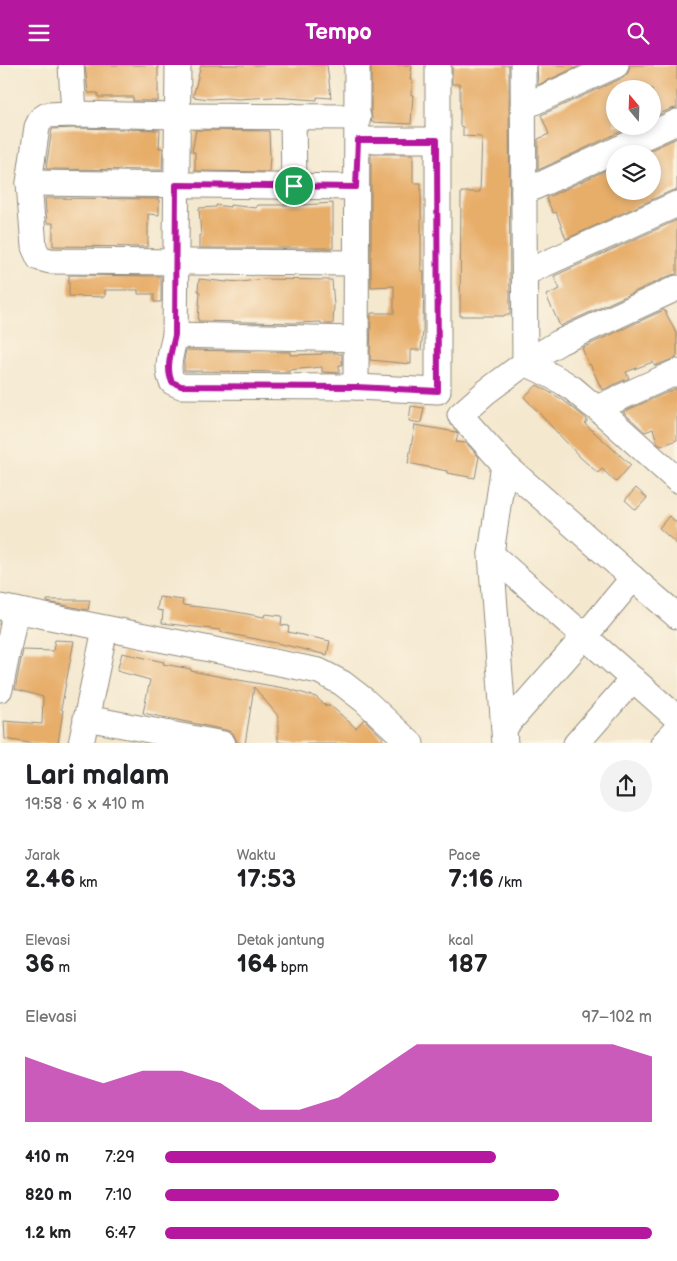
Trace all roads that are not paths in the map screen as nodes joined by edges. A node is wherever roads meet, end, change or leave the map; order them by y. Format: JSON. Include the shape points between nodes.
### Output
{"nodes":[{"id":1,"x":70,"y":65,"type":"edge"},
{"id":2,"x":178,"y":65,"type":"edge"},
{"id":3,"x":357,"y":65,"type":"edge"},
{"id":4,"x":438,"y":65,"type":"edge"},
{"id":5,"x":523,"y":65,"type":"edge"},
{"id":6,"x":616,"y":65,"type":"edge"},
{"id":7,"x":523,"y":107,"type":"junction"},
{"id":8,"x":74,"y":114,"type":"junction"},
{"id":9,"x":178,"y":116,"type":"junction"},
{"id":10,"x":293,"y":116,"type":"junction"},
{"id":11,"x":677,"y":123,"type":"edge"},
{"id":12,"x":358,"y":129,"type":"junction"},
{"id":13,"x":437,"y":140,"type":"junction"},
{"id":14,"x":29,"y":183,"type":"junction"},
{"id":15,"x":176,"y":185,"type":"junction"},
{"id":16,"x":294,"y":186,"type":"junction"},
{"id":17,"x":356,"y":187,"type":"junction"},
{"id":18,"x":524,"y":192,"type":"junction"},
{"id":19,"x":677,"y":204,"type":"edge"},
{"id":20,"x":176,"y":262,"type":"junction"},
{"id":21,"x":356,"y":263,"type":"junction"},
{"id":22,"x":525,"y":273,"type":"junction"},
{"id":23,"x":677,"y":288,"type":"edge"},
{"id":24,"x":175,"y":335,"type":"junction"},
{"id":25,"x":356,"y":339,"type":"junction"},
{"id":26,"x":525,"y":363,"type":"junction"},
{"id":27,"x":677,"y":372,"type":"edge"},
{"id":28,"x":356,"y":387,"type":"junction"},
{"id":29,"x":438,"y":391,"type":"junction"},
{"id":30,"x":598,"y":409,"type":"junction"},
{"id":31,"x":460,"y":415,"type":"junction"},
{"id":32,"x":667,"y":458,"type":"edge"},
{"id":33,"x":504,"y":463,"type":"junction"},
{"id":34,"x":677,"y":480,"type":"edge"},
{"id":35,"x":491,"y":554,"type":"junction"},
{"id":36,"x":633,"y":578,"type":"junction"},
{"id":37,"x":8,"y":609,"type":"edge"},
{"id":38,"x":677,"y":616,"type":"edge"},
{"id":39,"x":105,"y":629,"type":"junction"},
{"id":40,"x":584,"y":637,"type":"junction"},
{"id":41,"x":633,"y":679,"type":"junction"},
{"id":42,"x":0,"y":689,"type":"edge"},
{"id":43,"x":86,"y":718,"type":"junction"},
{"id":44,"x":677,"y":718,"type":"edge"},
{"id":45,"x":677,"y":729,"type":"edge"},
{"id":46,"x":504,"y":736,"type":"edge"},
{"id":47,"x":180,"y":739,"type":"edge"},
{"id":48,"x":81,"y":743,"type":"edge"},
{"id":49,"x":223,"y":743,"type":"edge"},
{"id":50,"x":412,"y":743,"type":"edge"},
{"id":51,"x":576,"y":743,"type":"edge"},
{"id":52,"x":663,"y":743,"type":"edge"}],
"edges":[{"from":1,"to":8,"type":"street"},
{"from":2,"to":9,"type":"street"},
{"from":3,"to":12,"type":"street"},
{"from":4,"to":13,"type":"street"},
{"from":5,"to":7,"type":"street"},
{"from":6,"to":7,"type":"street"},
{"from":7,"to":18,"type":"street"},
{"from":8,"to":9,"type":"street"},
{"from":8,"to":14,"type":"street","via":[[47,115],[40,119]]},
{"from":9,"to":10,"type":"street"},
{"from":9,"to":15,"type":"street"},
{"from":10,"to":12,"type":"street"},
{"from":10,"to":16,"type":"street"},
{"from":11,"to":18,"type":"street"},
{"from":12,"to":13,"type":"street"},
{"from":12,"to":17,"type":"street"},
{"from":13,"to":29,"type":"street"},
{"from":14,"to":15,"type":"street"},
{"from":14,"to":20,"type":"street","via":[[34,247],[39,258],[50,261]]},
{"from":15,"to":16,"type":"street"},
{"from":15,"to":20,"type":"street"},
{"from":16,"to":17,"type":"street"},
{"from":17,"to":21,"type":"street"},
{"from":18,"to":22,"type":"street"},
{"from":19,"to":22,"type":"street"},
{"from":20,"to":21,"type":"street"},
{"from":20,"to":24,"type":"street"},
{"from":21,"to":25,"type":"street"},
{"from":22,"to":26,"type":"street"},
{"from":23,"to":26,"type":"street","via":[[560,342]]},
{"from":24,"to":25,"type":"street"},
{"from":24,"to":28,"type":"street","via":[[169,372],[172,382],[181,386]]},
{"from":25,"to":28,"type":"street"},
{"from":26,"to":30,"type":"street","via":[[551,374]]},
{"from":26,"to":31,"type":"street"},
{"from":27,"to":30,"type":"street"},
{"from":28,"to":29,"type":"street"},
{"from":29,"to":31,"type":"street"},
{"from":30,"to":32,"type":"street"},
{"from":31,"to":33,"type":"street"},
{"from":32,"to":34,"type":"street"},
{"from":33,"to":35,"type":"street"},
{"from":33,"to":36,"type":"street"},
{"from":35,"to":40,"type":"street"},
{"from":35,"to":46,"type":"street"},
{"from":36,"to":38,"type":"street"},
{"from":36,"to":40,"type":"street"},
{"from":37,"to":39,"type":"street"},
{"from":37,"to":42,"type":"street"},
{"from":39,"to":43,"type":"street"},
{"from":39,"to":50,"type":"street","via":[[319,671],[357,694]]},
{"from":40,"to":41,"type":"street"},
{"from":40,"to":46,"type":"street"},
{"from":41,"to":44,"type":"street"},
{"from":41,"to":51,"type":"street"},
{"from":43,"to":47,"type":"street"},
{"from":43,"to":48,"type":"street"},
{"from":45,"to":52,"type":"street"},
{"from":47,"to":49,"type":"street"}]}
